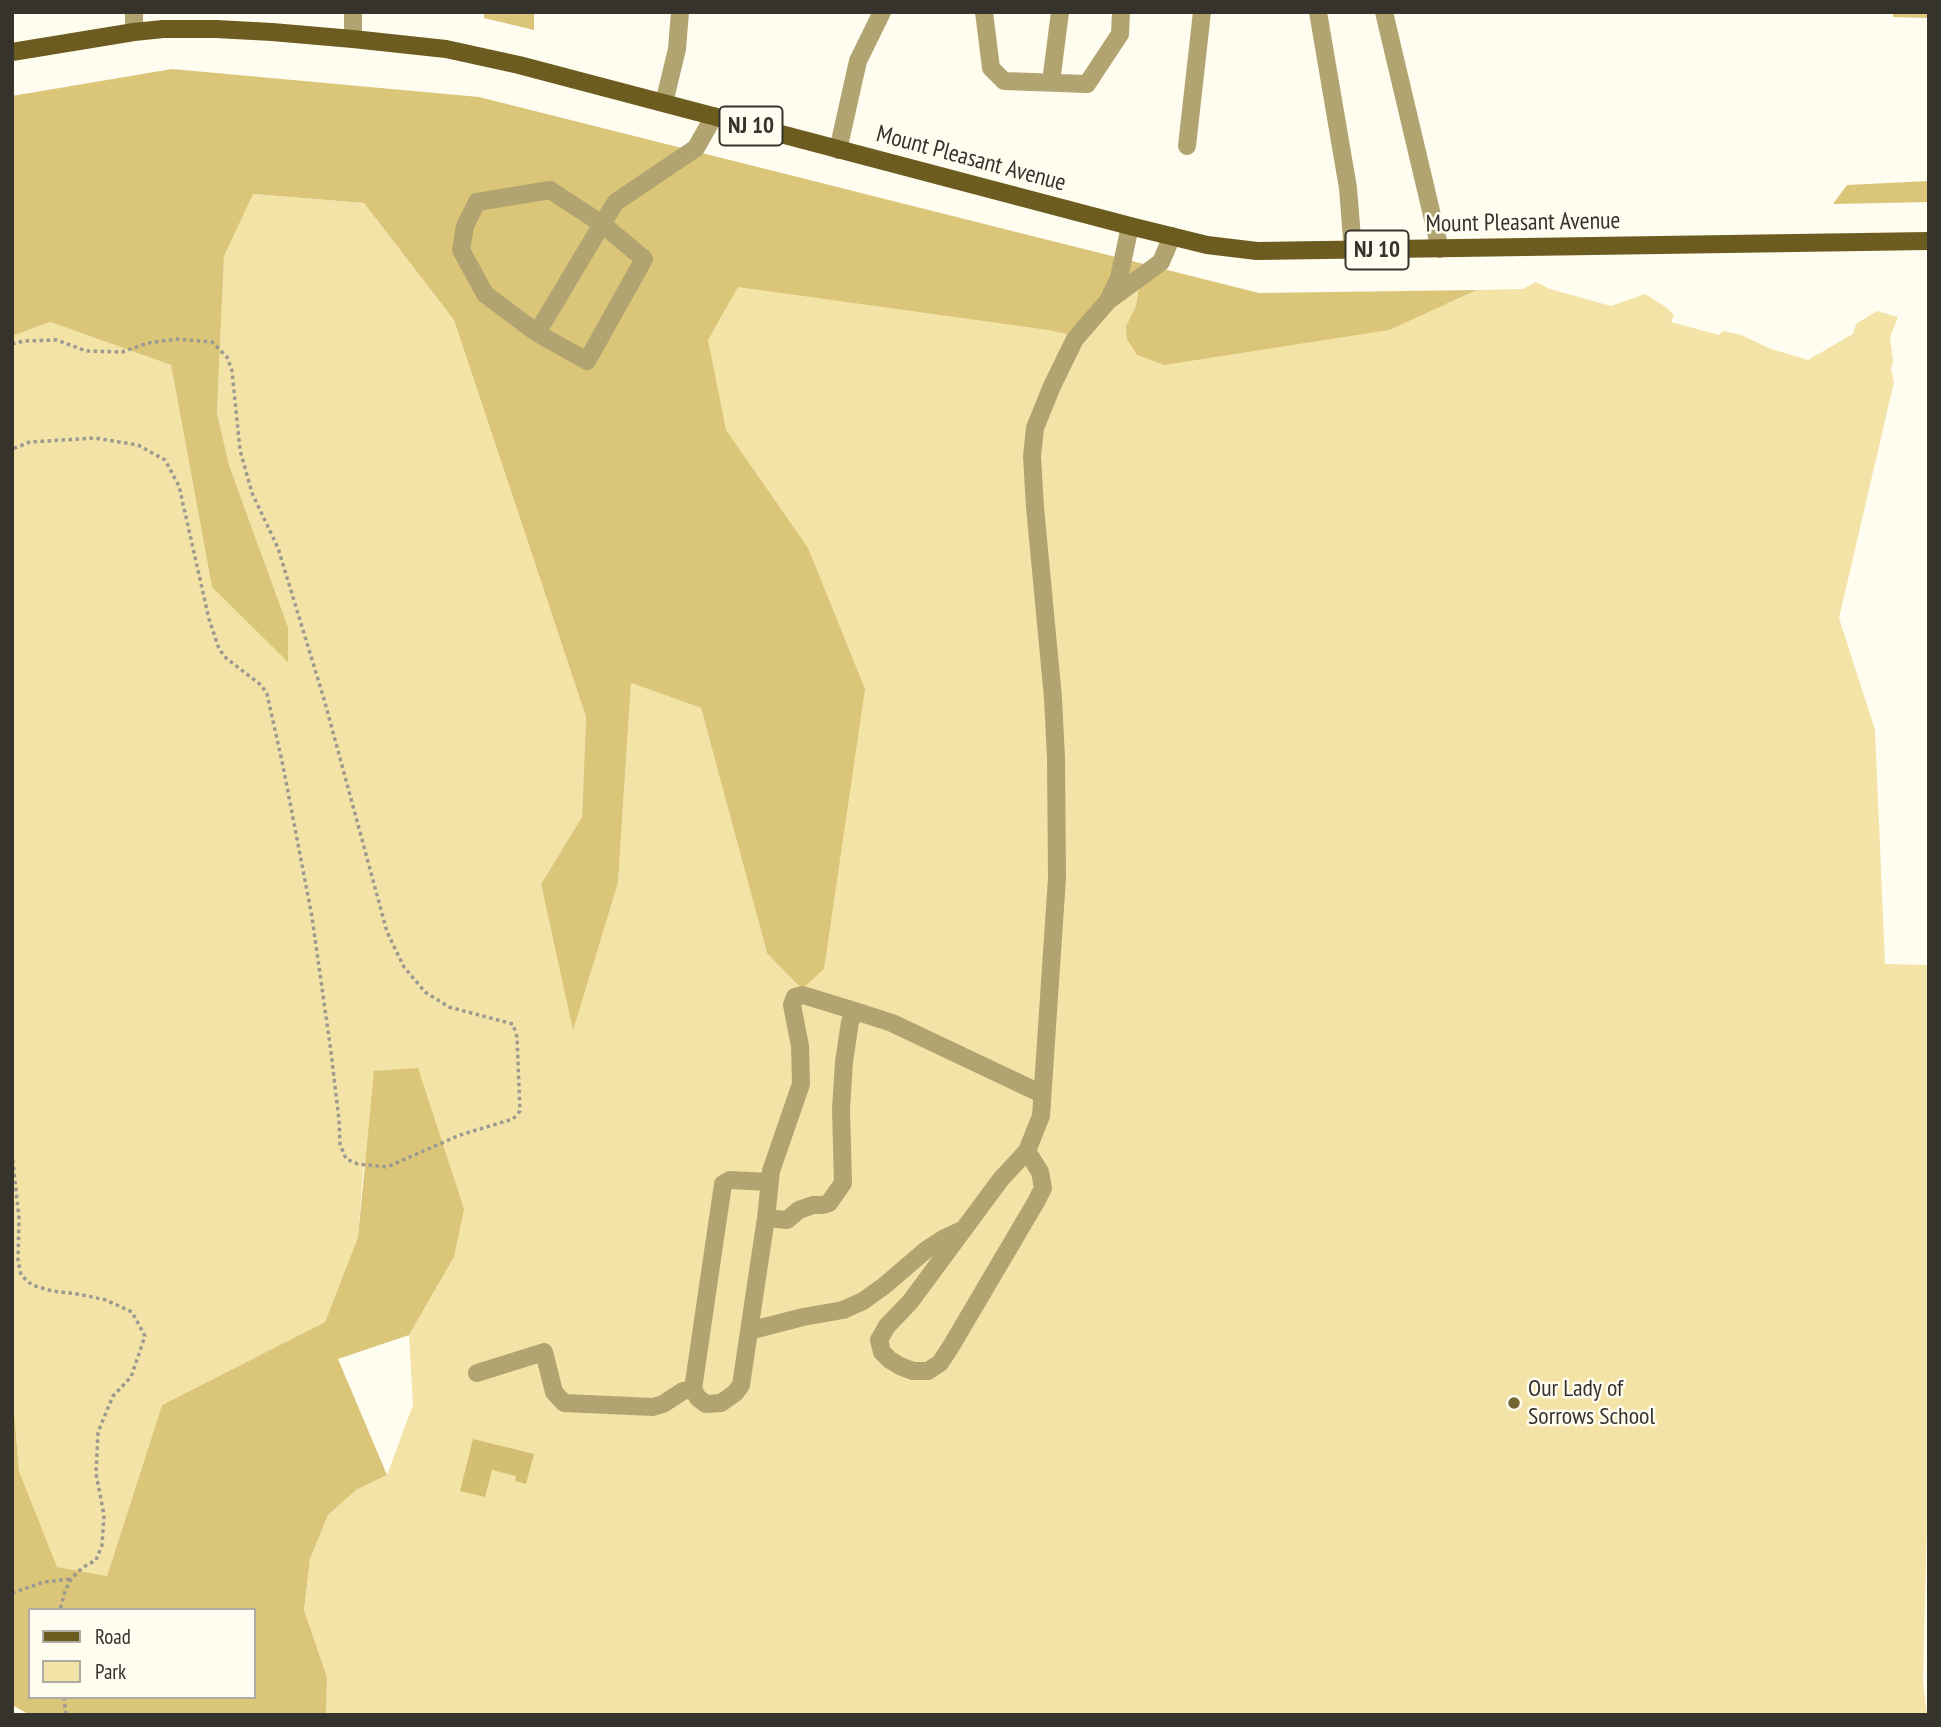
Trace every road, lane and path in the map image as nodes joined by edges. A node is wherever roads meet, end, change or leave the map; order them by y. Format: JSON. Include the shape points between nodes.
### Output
{"nodes":[{"id":1,"x":134,"y":12,"type":"edge"},
{"id":2,"x":353,"y":12,"type":"edge"},
{"id":3,"x":680,"y":12,"type":"edge"},
{"id":4,"x":882,"y":12,"type":"edge"},
{"id":5,"x":984,"y":12,"type":"edge"},
{"id":6,"x":1060,"y":12,"type":"edge"},
{"id":7,"x":1121,"y":12,"type":"edge"},
{"id":8,"x":1202,"y":12,"type":"edge"},
{"id":9,"x":1318,"y":12,"type":"edge"},
{"id":10,"x":1384,"y":12,"type":"edge"},
{"id":11,"x":134,"y":32,"type":"junction"},
{"id":12,"x":353,"y":38,"type":"junction"},
{"id":13,"x":12,"y":52,"type":"edge"},
{"id":14,"x":1051,"y":82,"type":"junction"},
{"id":15,"x":664,"y":103,"type":"junction"},
{"id":16,"x":714,"y":116,"type":"junction"},
{"id":17,"x":1187,"y":146,"type":"dead end"},
{"id":18,"x":838,"y":150,"type":"junction"},
{"id":19,"x":603,"y":224,"type":"junction"},
{"id":20,"x":1130,"y":226,"type":"junction"},
{"id":21,"x":1172,"y":236,"type":"junction"},
{"id":22,"x":1929,"y":241,"type":"edge"},
{"id":23,"x":1440,"y":249,"type":"junction"},
{"id":24,"x":1353,"y":251,"type":"junction"},
{"id":25,"x":1108,"y":301,"type":"junction"},
{"id":26,"x":537,"y":333,"type":"junction"},
{"id":27,"x":12,"y":344,"type":"edge"},
{"id":28,"x":12,"y":449,"type":"edge"},
{"id":29,"x":855,"y":1011,"type":"junction"},
{"id":30,"x":1042,"y":1094,"type":"junction"},
{"id":31,"x":1027,"y":1151,"type":"junction"},
{"id":32,"x":12,"y":1153,"type":"edge"},
{"id":33,"x":769,"y":1182,"type":"junction"},
{"id":34,"x":766,"y":1218,"type":"junction"},
{"id":35,"x":964,"y":1229,"type":"junction"},
{"id":36,"x":749,"y":1331,"type":"junction"},
{"id":37,"x":477,"y":1373,"type":"dead end"},
{"id":38,"x":693,"y":1389,"type":"junction"},
{"id":39,"x":71,"y":1579,"type":"junction"},
{"id":40,"x":12,"y":1594,"type":"edge"},
{"id":41,"x":61,"y":1608,"type":"edge"}],
"edges":[{"from":1,"to":11,"type":"street"},
{"from":2,"to":12,"type":"street"},
{"from":3,"to":15,"type":"street"},
{"from":4,"to":18,"type":"street","via":[[858,61]]},
{"from":5,"to":14,"type":"street","via":[[991,68],[1004,81]]},
{"from":6,"to":14,"type":"street"},
{"from":7,"to":14,"type":"street","via":[[1120,33],[1087,84]]},
{"from":8,"to":17,"type":"street"},
{"from":9,"to":24,"type":"street","via":[[1348,188]]},
{"from":10,"to":23,"type":"street"},
{"from":11,"to":12,"type":"main road","name":"Mount Pleasant Avenue","number":"NJ 10","via":[[216,29]]},
{"from":11,"to":13,"type":"main road","name":"Mount Pleasant Avenue","number":"NJ 10"},
{"from":12,"to":15,"type":"main road","name":"Mount Pleasant Avenue","number":"NJ 10","via":[[446,49]]},
{"from":15,"to":16,"type":"main road","name":"Mount Pleasant Avenue","number":"NJ 10"},
{"from":16,"to":18,"type":"main road","name":"Mount Pleasant Avenue","number":"NJ 10"},
{"from":16,"to":19,"type":"street","via":[[696,148],[616,202]]},
{"from":18,"to":20,"type":"main road","name":"Mount Pleasant Avenue","number":"NJ 10"},
{"from":19,"to":26,"type":"street"},
{"from":19,"to":26,"type":"street","via":[[644,259],[587,361]]},
{"from":19,"to":26,"type":"street","via":[[550,190],[477,202],[465,226],[461,250],[485,294]]},
{"from":20,"to":21,"type":"main road","name":"Mount Pleasant Avenue","number":"NJ 10"},
{"from":20,"to":25,"type":"street","via":[[1119,278]]},
{"from":21,"to":24,"type":"main road","name":"Mount Pleasant Avenue","number":"NJ 10","via":[[1257,251]]},
{"from":21,"to":25,"type":"street","via":[[1161,262]]},
{"from":22,"to":23,"type":"main road","name":"Mount Pleasant Avenue","number":"NJ 10"},
{"from":23,"to":24,"type":"main road","name":"Mount Pleasant Avenue","number":"NJ 10"},
{"from":25,"to":30,"type":"street","via":[[1075,339],[1035,428],[1032,456],[1056,758],[1057,878]]},
{"from":27,"to":28,"type":"path","via":[[57,340],[86,351],[122,352],[177,339],[212,342],[227,357],[240,450],[252,493],[278,548],[387,932],[404,967],[425,992],[449,1007],[513,1024],[520,1111],[513,1119],[460,1135],[387,1167],[346,1159],[340,1144],[312,917],[267,694],[219,649],[179,486],[165,460],[138,445],[95,438],[30,442]]},
{"from":29,"to":30,"type":"street","via":[[892,1023]]},
{"from":29,"to":33,"type":"street","via":[[803,995],[795,997],[792,1005],[801,1084]]},
{"from":29,"to":34,"type":"street","via":[[844,1062],[842,1183],[829,1203],[799,1210],[787,1220]]},
{"from":30,"to":31,"type":"street","via":[[1041,1116]]},
{"from":31,"to":35,"type":"street"},
{"from":31,"to":35,"type":"street","via":[[1040,1172],[1043,1188],[963,1326],[940,1363],[928,1371],[900,1366],[882,1352],[879,1340]]},
{"from":32,"to":39,"type":"path","via":[[22,1275],[32,1286],[106,1300],[132,1312],[145,1336],[131,1377],[113,1396],[98,1432],[102,1545],[96,1560]]},
{"from":33,"to":34,"type":"street"},
{"from":33,"to":38,"type":"street","via":[[730,1180],[723,1184]]},
{"from":34,"to":36,"type":"street"},
{"from":35,"to":36,"type":"street","via":[[926,1250],[863,1301],[843,1310]]},
{"from":36,"to":38,"type":"street","via":[[741,1385],[735,1393],[721,1403],[706,1404]]},
{"from":37,"to":38,"type":"street","via":[[544,1352],[554,1392],[564,1403],[653,1407]]},
{"from":39,"to":40,"type":"path","via":[[44,1582]]},
{"from":39,"to":41,"type":"path"}]}
